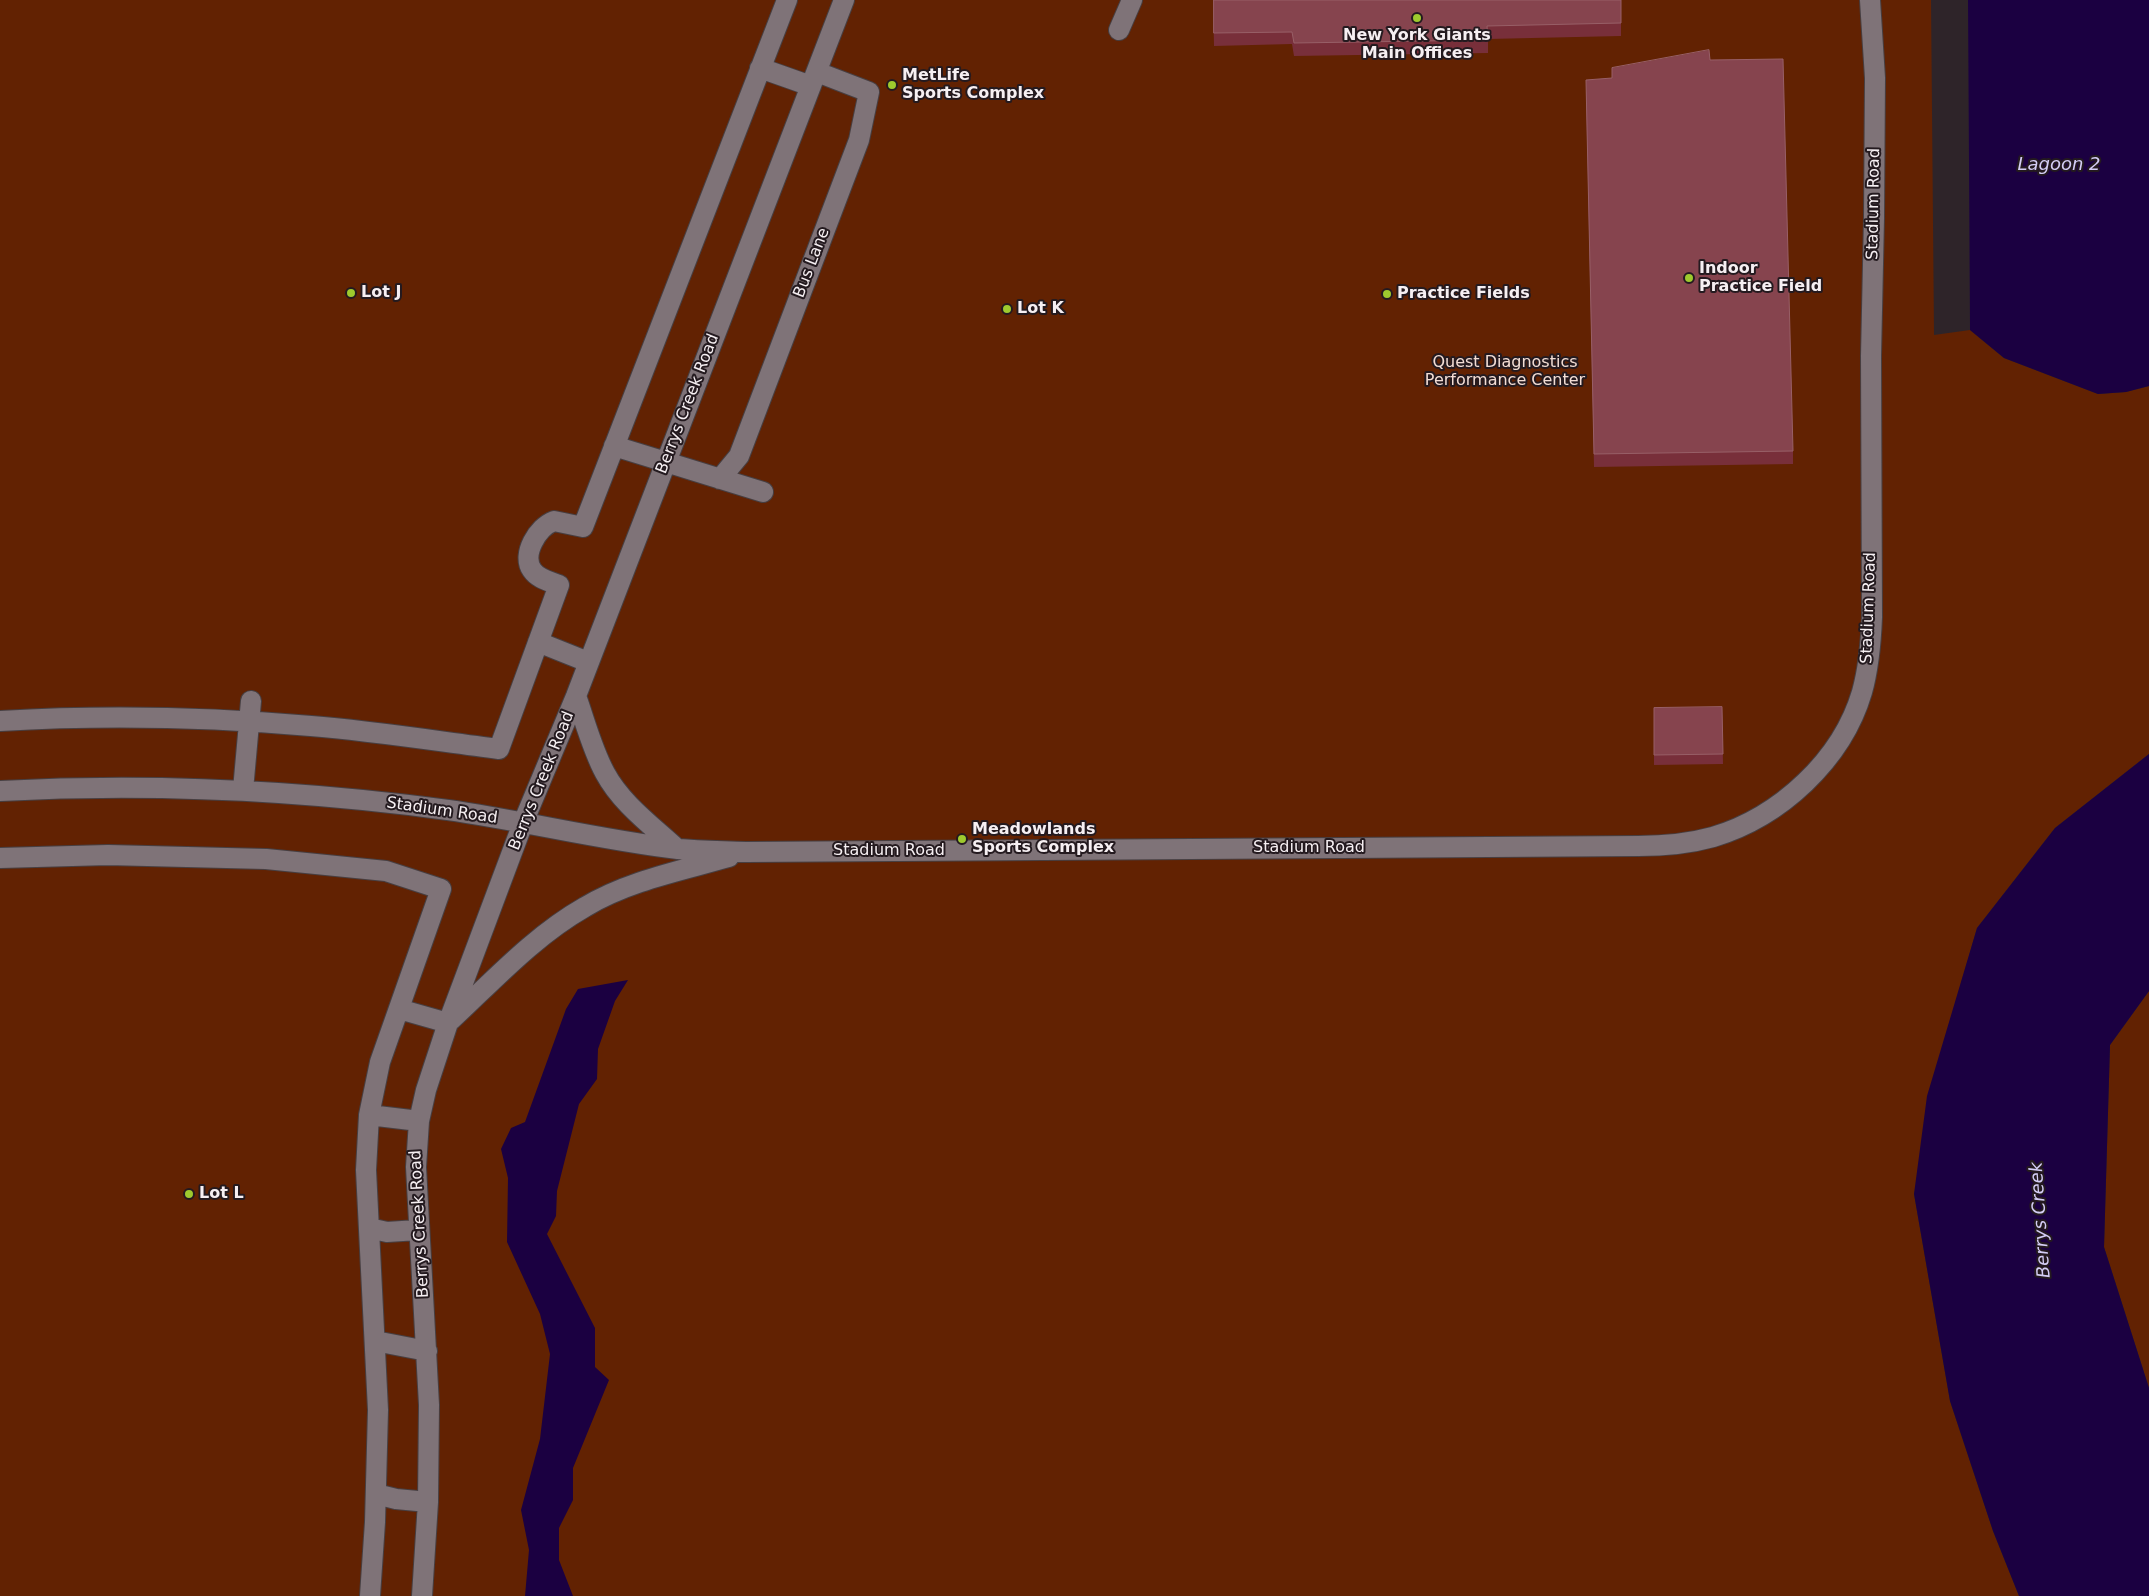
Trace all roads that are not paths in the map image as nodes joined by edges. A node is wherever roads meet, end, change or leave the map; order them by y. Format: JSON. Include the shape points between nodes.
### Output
{"nodes":[{"id":1,"x":787,"y":0,"type":"edge"},
{"id":2,"x":844,"y":0,"type":"edge"},
{"id":3,"x":1132,"y":0,"type":"edge"},
{"id":4,"x":1870,"y":0,"type":"edge"},
{"id":5,"x":1119,"y":30,"type":"dead end"},
{"id":6,"x":760,"y":68,"type":"junction"},
{"id":7,"x":814,"y":79,"type":"junction"},
{"id":8,"x":614,"y":446,"type":"junction"},
{"id":9,"x":666,"y":462,"type":"junction"},
{"id":10,"x":720,"y":479,"type":"junction"},
{"id":11,"x":762,"y":492,"type":"dead end"},
{"id":12,"x":538,"y":642,"type":"junction"},
{"id":13,"x":588,"y":662,"type":"junction"},
{"id":14,"x":576,"y":696,"type":"junction"},
{"id":15,"x":250,"y":701,"type":"dead end"},
{"id":16,"x":0,"y":721,"type":"edge"},
{"id":17,"x":249,"y":722,"type":"junction"},
{"id":18,"x":0,"y":790,"type":"edge"},
{"id":19,"x":243,"y":790,"type":"junction"},
{"id":20,"x":523,"y":823,"type":"junction"},
{"id":21,"x":676,"y":848,"type":"junction"},
{"id":22,"x":746,"y":852,"type":"junction"},
{"id":23,"x":0,"y":858,"type":"edge"},
{"id":24,"x":399,"y":1009,"type":"junction"},
{"id":25,"x":448,"y":1023,"type":"junction"},
{"id":26,"x":369,"y":1115,"type":"junction"},
{"id":27,"x":419,"y":1122,"type":"junction"},
{"id":28,"x":369,"y":1228,"type":"junction"},
{"id":29,"x":418,"y":1230,"type":"junction"},
{"id":30,"x":375,"y":1342,"type":"junction"},
{"id":31,"x":427,"y":1351,"type":"junction"},
{"id":32,"x":376,"y":1494,"type":"junction"},
{"id":33,"x":428,"y":1502,"type":"junction"},
{"id":34,"x":370,"y":1596,"type":"edge"},
{"id":35,"x":422,"y":1596,"type":"edge"}],
"edges":[{"from":1,"to":6,"type":"street"},
{"from":2,"to":7,"type":"street","name":"Berrys Creek Road"},
{"from":3,"to":5,"type":"street"},
{"from":4,"to":22,"type":"street","name":"Stadium Road","via":[[1875,88],[1870,654],[1862,693],[1849,722],[1826,758],[1790,797],[1729,832],[1698,841],[1660,846]]},
{"from":6,"to":7,"type":"street"},
{"from":6,"to":8,"type":"street"},
{"from":7,"to":9,"type":"street","name":"Berrys Creek Road"},
{"from":7,"to":10,"type":"street","name":"Bus Lane","via":[[868,92],[859,140],[739,456]]},
{"from":8,"to":9,"type":"street"},
{"from":8,"to":12,"type":"street","via":[[583,527],[554,521],[541,528],[532,546],[529,558],[532,570],[542,579],[559,585]]},
{"from":9,"to":10,"type":"street"},
{"from":9,"to":13,"type":"street","name":"Berrys Creek Road"},
{"from":10,"to":11,"type":"street"},
{"from":12,"to":13,"type":"street"},
{"from":12,"to":17,"type":"street","via":[[499,749],[385,733]]},
{"from":13,"to":14,"type":"street","name":"Berrys Creek Road"},
{"from":14,"to":20,"type":"street","name":"Berrys Creek Road"},
{"from":14,"to":21,"type":"street","via":[[599,760],[612,784],[631,807]]},
{"from":15,"to":17,"type":"street"},
{"from":16,"to":17,"type":"street","via":[[84,718]]},
{"from":17,"to":19,"type":"street"},
{"from":18,"to":19,"type":"street","name":"Stadium Road","via":[[117,787]]},
{"from":19,"to":20,"type":"street","name":"Stadium Road","via":[[335,796]]},
{"from":20,"to":21,"type":"street","name":"Stadium Road"},
{"from":20,"to":25,"type":"street","name":"Berrys Creek Road"},
{"from":21,"to":22,"type":"street","name":"Stadium Road"},
{"from":22,"to":25,"type":"street","via":[[644,882],[585,907],[523,953]]},
{"from":23,"to":24,"type":"street","via":[[108,855],[266,859],[386,871],[441,889]]},
{"from":24,"to":25,"type":"street"},
{"from":24,"to":26,"type":"street","via":[[380,1062]]},
{"from":25,"to":27,"type":"street","name":"Berrys Creek Road"},
{"from":26,"to":27,"type":"street"},
{"from":26,"to":28,"type":"street","via":[[366,1170]]},
{"from":27,"to":29,"type":"street","name":"Berrys Creek Road","via":[[416,1167]]},
{"from":28,"to":29,"type":"street","via":[[387,1232]]},
{"from":28,"to":30,"type":"street"},
{"from":29,"to":31,"type":"street","name":"Berrys Creek Road"},
{"from":30,"to":31,"type":"street"},
{"from":30,"to":32,"type":"street","via":[[378,1410]]},
{"from":31,"to":33,"type":"street","name":"Berrys Creek Road"},
{"from":32,"to":33,"type":"street"},
{"from":32,"to":34,"type":"street"},
{"from":33,"to":35,"type":"street","name":"Berrys Creek Road"}]}
